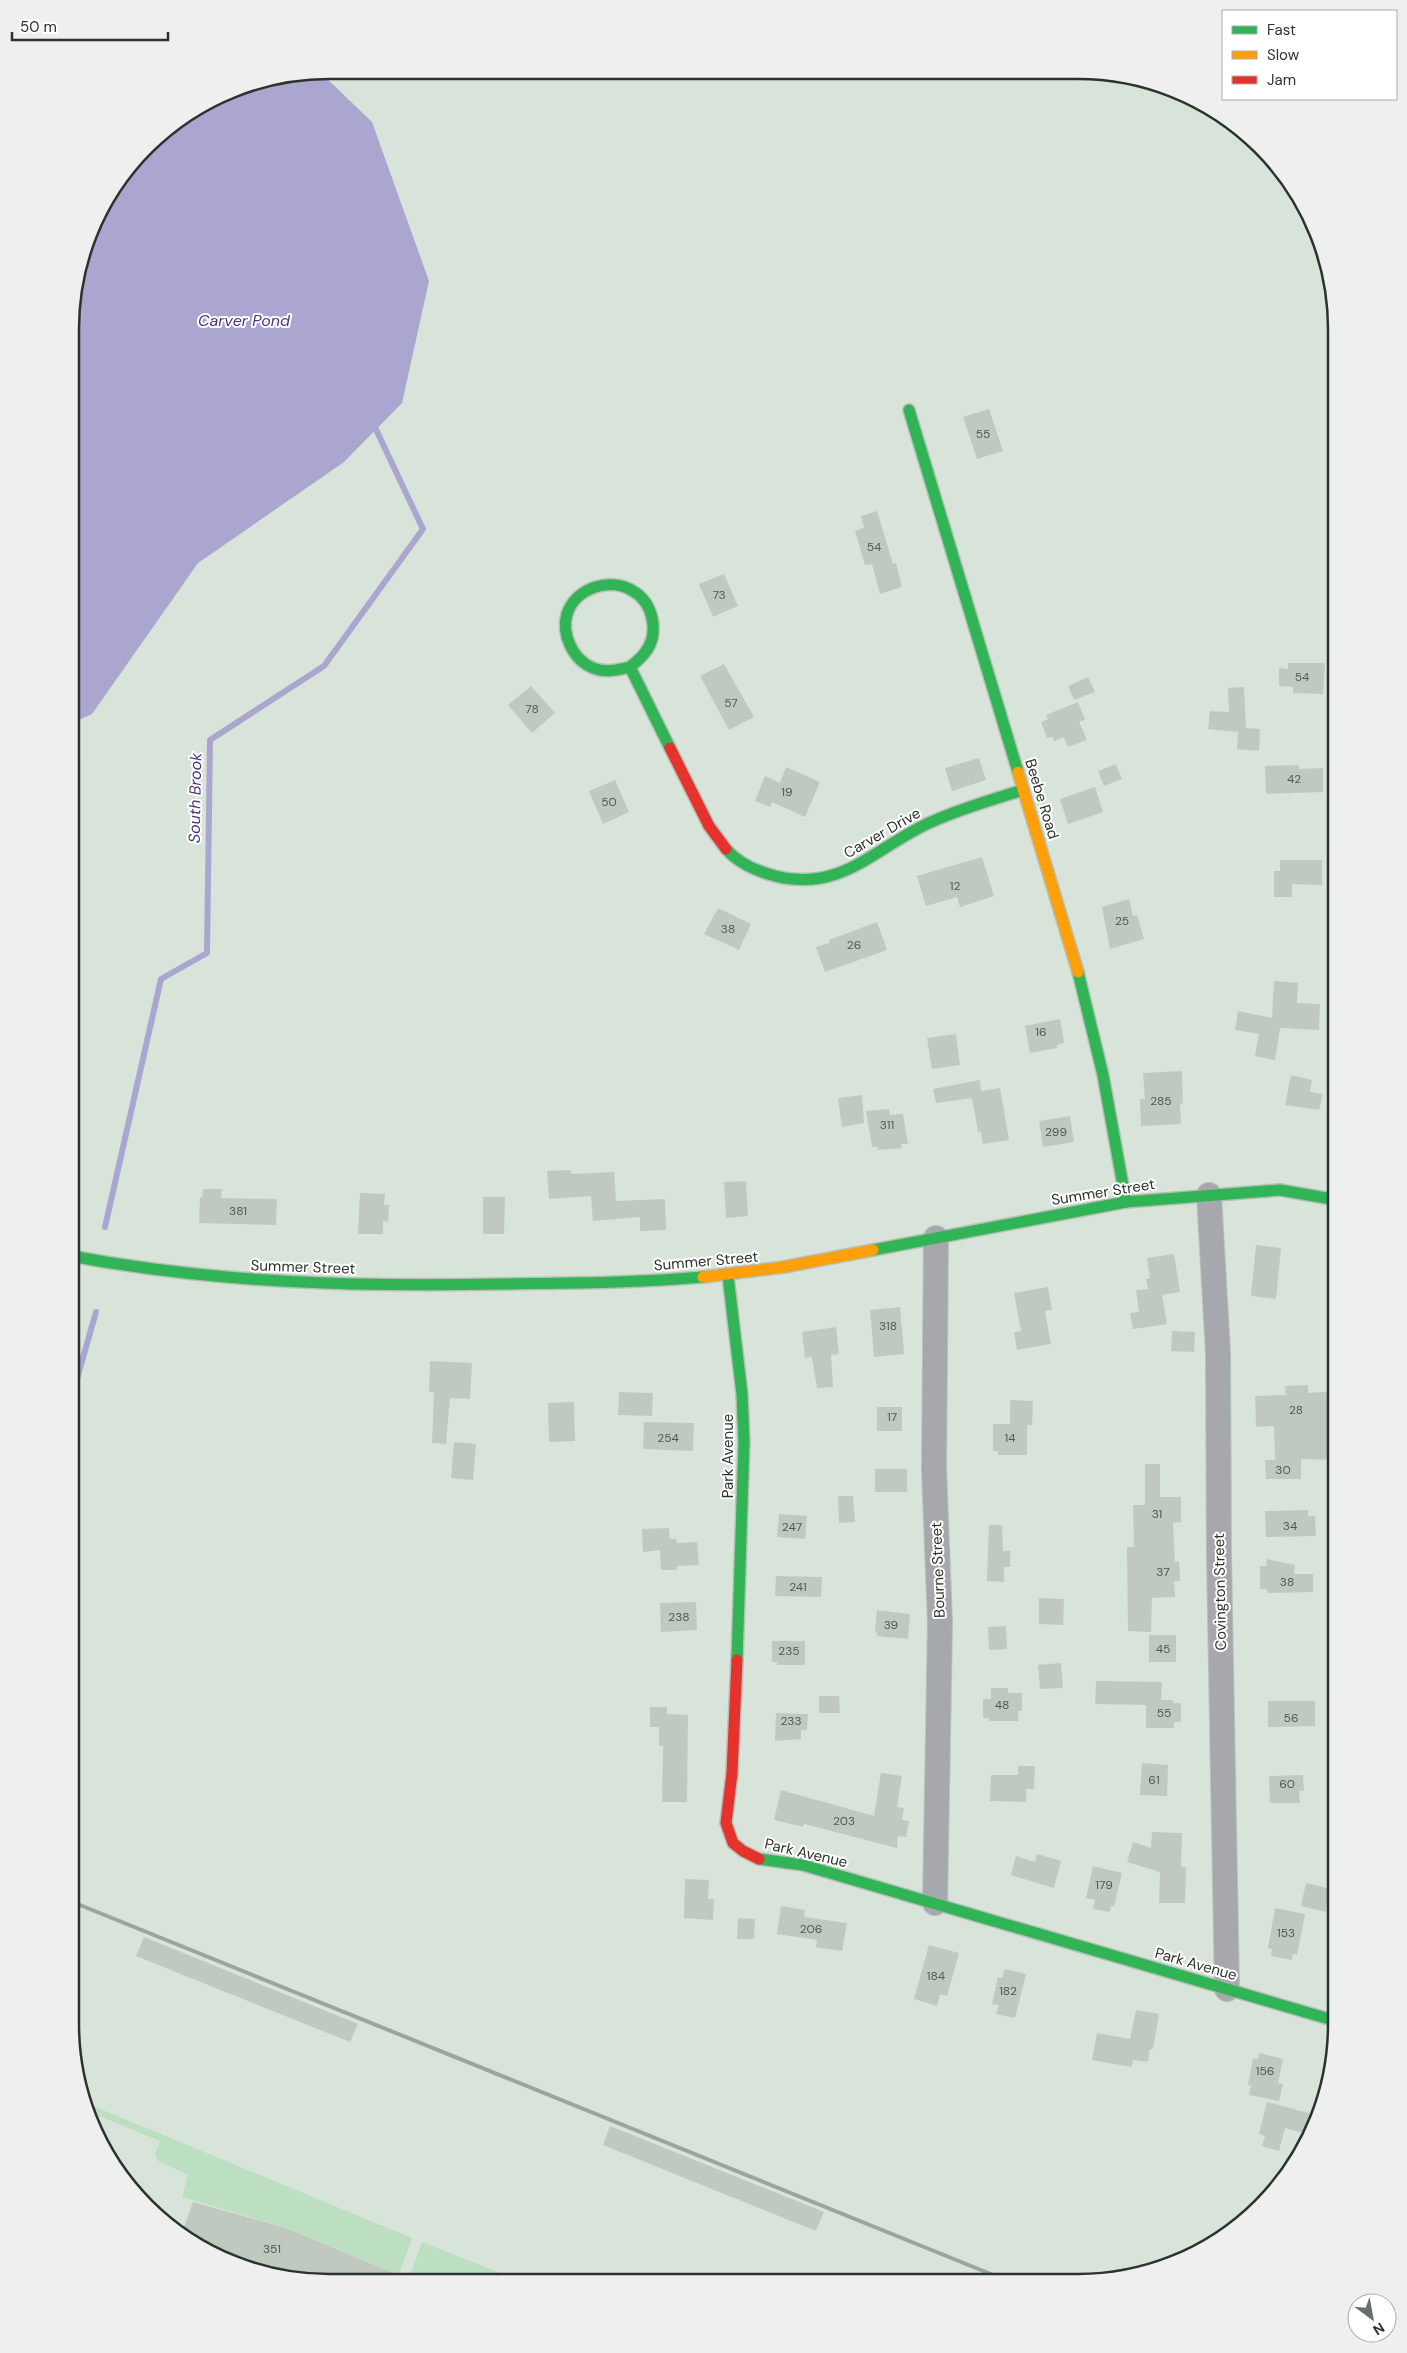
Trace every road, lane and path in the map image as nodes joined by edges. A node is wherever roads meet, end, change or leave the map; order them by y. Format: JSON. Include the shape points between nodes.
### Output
{"nodes":[{"id":1,"x":909,"y":410,"type":"dead end"},
{"id":2,"x":630,"y":667,"type":"junction"},
{"id":3,"x":1023,"y":790,"type":"junction"},
{"id":4,"x":1209,"y":1195,"type":"junction"},
{"id":5,"x":1328,"y":1198,"type":"edge"},
{"id":6,"x":1126,"y":1202,"type":"junction"},
{"id":7,"x":936,"y":1238,"type":"junction"},
{"id":8,"x":79,"y":1257,"type":"edge"},
{"id":9,"x":728,"y":1276,"type":"junction"},
{"id":10,"x":935,"y":1903,"type":"junction"},
{"id":11,"x":1227,"y":1988,"type":"junction"},
{"id":12,"x":1328,"y":2019,"type":"edge"}],
"edges":[{"from":1,"to":3,"type":"street","name":"Beebe Road"},
{"from":2,"to":2,"type":"street","via":[[616,672],[601,672],[582,663],[570,647],[565,628],[570,608],[592,587],[613,583],[623,585],[648,604],[654,634],[646,654]]},
{"from":2,"to":3,"type":"street","name":"Carver Drive","via":[[709,826],[737,860],[769,874],[786,878],[818,878],[850,870],[933,820]]},
{"from":3,"to":6,"type":"street","name":"Beebe Road","via":[[1093,1030]]},
{"from":4,"to":5,"type":"street","name":"Summer Street","via":[[1280,1190]]},
{"from":4,"to":6,"type":"street","name":"Summer Street"},
{"from":4,"to":11,"type":"street","name":"Covington Street","via":[[1218,1353]]},
{"from":6,"to":7,"type":"street","name":"Summer Street"},
{"from":7,"to":9,"type":"street","name":"Summer Street"},
{"from":7,"to":10,"type":"street","name":"Bourne Street","via":[[934,1469],[940,1623]]},
{"from":8,"to":9,"type":"street","name":"Summer Street","via":[[198,1276],[325,1284],[527,1284]]},
{"from":9,"to":10,"type":"street","name":"Park Avenue","via":[[742,1394],[744,1442],[734,1735],[732,1774],[724,1811],[726,1827],[738,1847],[757,1857],[803,1865]]},
{"from":10,"to":11,"type":"street","name":"Park Avenue"},
{"from":11,"to":12,"type":"street","name":"Park Avenue"}]}
